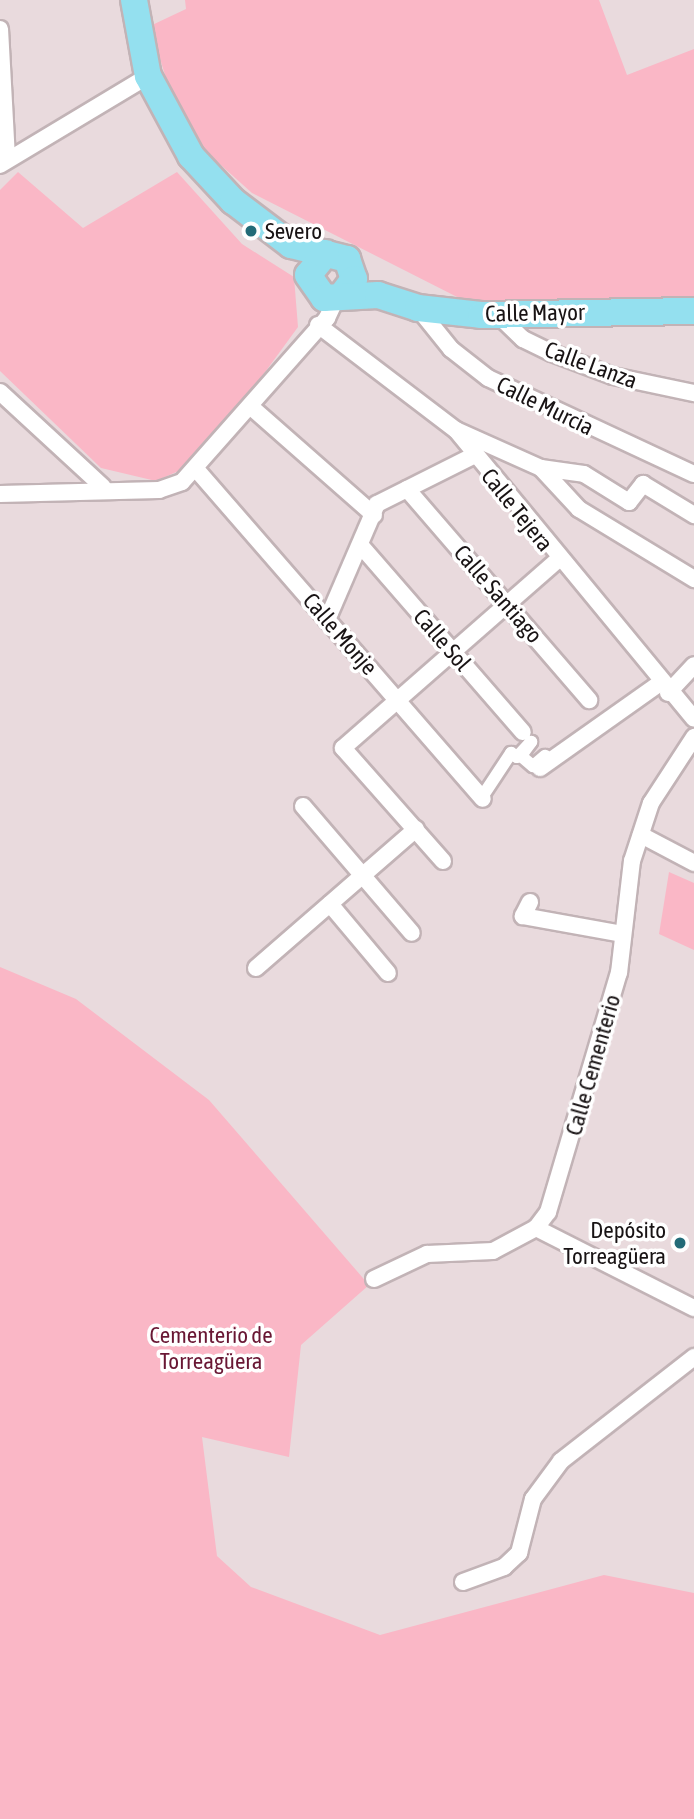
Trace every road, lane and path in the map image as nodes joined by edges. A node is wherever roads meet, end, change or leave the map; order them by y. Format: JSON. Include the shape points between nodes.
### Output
{"nodes":[{"id":1,"x":134,"y":0,"type":"edge"},
{"id":2,"x":0,"y":29,"type":"edge"},
{"id":3,"x":148,"y":76,"type":"junction"},
{"id":4,"x":3,"y":162,"type":"edge"},
{"id":5,"x":291,"y":245,"type":"junction"},
{"id":6,"x":326,"y":253,"type":"junction"},
{"id":7,"x":352,"y":268,"type":"junction"},
{"id":8,"x":309,"y":280,"type":"junction"},
{"id":9,"x":378,"y":295,"type":"junction"},
{"id":10,"x":339,"y":297,"type":"junction"},
{"id":11,"x":418,"y":308,"type":"junction"},
{"id":12,"x":694,"y":311,"type":"edge"},
{"id":13,"x":498,"y":315,"type":"junction"},
{"id":14,"x":320,"y":323,"type":"junction"},
{"id":15,"x":0,"y":391,"type":"edge"},
{"id":16,"x":694,"y":393,"type":"edge"},
{"id":17,"x":250,"y":406,"type":"junction"},
{"id":18,"x":456,"y":430,"type":"junction"},
{"id":19,"x":473,"y":456,"type":"junction"},
{"id":20,"x":541,"y":468,"type":"junction"},
{"id":21,"x":196,"y":469,"type":"junction"},
{"id":22,"x":694,"y":474,"type":"edge"},
{"id":23,"x":103,"y":487,"type":"junction"},
{"id":24,"x":407,"y":489,"type":"junction"},
{"id":25,"x":0,"y":494,"type":"edge"},
{"id":26,"x":374,"y":515,"type":"junction"},
{"id":27,"x":694,"y":515,"type":"edge"},
{"id":28,"x":362,"y":547,"type":"junction"},
{"id":29,"x":558,"y":560,"type":"junction"},
{"id":30,"x":694,"y":579,"type":"edge"},
{"id":31,"x":508,"y":604,"type":"junction"},
{"id":32,"x":327,"y":620,"type":"junction"},
{"id":33,"x":452,"y":652,"type":"junction"},
{"id":34,"x":694,"y":665,"type":"edge"},
{"id":35,"x":664,"y":688,"type":"junction"},
{"id":36,"x":589,"y":700,"type":"dead end"},
{"id":37,"x":398,"y":701,"type":"junction"},
{"id":38,"x":694,"y":719,"type":"edge"},
{"id":39,"x":523,"y":733,"type":"dead end"},
{"id":40,"x":694,"y":737,"type":"edge"},
{"id":41,"x":540,"y":768,"type":"joint"},
{"id":42,"x":482,"y":798,"type":"joint"},
{"id":43,"x":303,"y":806,"type":"dead end"},
{"id":44,"x":416,"y":830,"type":"junction"},
{"id":45,"x":641,"y":835,"type":"junction"},
{"id":46,"x":443,"y":861,"type":"dead end"},
{"id":47,"x":694,"y":863,"type":"edge"},
{"id":48,"x":363,"y":876,"type":"junction"},
{"id":49,"x":530,"y":902,"type":"dead end"},
{"id":50,"x":330,"y":904,"type":"junction"},
{"id":51,"x":412,"y":933,"type":"dead end"},
{"id":52,"x":622,"y":934,"type":"junction"},
{"id":53,"x":256,"y":968,"type":"dead end"},
{"id":54,"x":388,"y":973,"type":"dead end"},
{"id":55,"x":536,"y":1228,"type":"junction"},
{"id":56,"x":374,"y":1279,"type":"dead end"},
{"id":57,"x":694,"y":1308,"type":"edge"},
{"id":58,"x":694,"y":1357,"type":"edge"},
{"id":59,"x":463,"y":1582,"type":"dead end"}],
"edges":[{"from":1,"to":3,"type":"main road"},
{"from":2,"to":4,"type":"street"},
{"from":3,"to":4,"type":"street"},
{"from":3,"to":5,"type":"main road","via":[[191,156],[233,201]]},
{"from":5,"to":6,"type":"main road"},
{"from":5,"to":8,"type":"main road"},
{"from":6,"to":7,"type":"main road","via":[[342,256]]},
{"from":6,"to":8,"type":"main road"},
{"from":7,"to":9,"type":"main road","name":"Calle Mayor"},
{"from":7,"to":10,"type":"main road","via":[[352,284]]},
{"from":8,"to":10,"type":"main road","via":[[324,298]]},
{"from":8,"to":14,"type":"street"},
{"from":9,"to":10,"type":"main road","name":"Calle Mayor"},
{"from":9,"to":11,"type":"main road","name":"Calle Mayor"},
{"from":10,"to":14,"type":"street"},
{"from":11,"to":13,"type":"main road","name":"Calle Mayor"},
{"from":11,"to":22,"type":"street","name":"Calle Murcia","via":[[451,349],[488,378]]},
{"from":12,"to":13,"type":"main road","name":"Calle Mayor"},
{"from":13,"to":16,"type":"street","name":"Calle Lanza","via":[[523,339],[552,353],[612,376]]},
{"from":14,"to":17,"type":"street"},
{"from":14,"to":18,"type":"street","name":"Calle Tejera"},
{"from":15,"to":23,"type":"street"},
{"from":17,"to":21,"type":"street"},
{"from":17,"to":26,"type":"street"},
{"from":18,"to":19,"type":"street","name":"Calle Tejera"},
{"from":18,"to":20,"type":"street"},
{"from":19,"to":24,"type":"street"},
{"from":19,"to":29,"type":"street","name":"Calle Tejera"},
{"from":20,"to":27,"type":"street","via":[[584,474],[629,502],[643,484]]},
{"from":20,"to":30,"type":"street","via":[[579,509]]},
{"from":21,"to":23,"type":"street","via":[[166,488]]},
{"from":21,"to":32,"type":"street","name":"Calle Monje"},
{"from":23,"to":25,"type":"street"},
{"from":24,"to":26,"type":"street","via":[[377,504]]},
{"from":24,"to":31,"type":"street","name":"Calle Santiago"},
{"from":26,"to":28,"type":"street"},
{"from":28,"to":32,"type":"street"},
{"from":28,"to":33,"type":"street","name":"Calle Sol"},
{"from":29,"to":31,"type":"street"},
{"from":29,"to":35,"type":"street","name":"Calle Tejera"},
{"from":31,"to":33,"type":"street"},
{"from":31,"to":36,"type":"street","name":"Calle Santiago"},
{"from":32,"to":37,"type":"street","name":"Calle Monje"},
{"from":33,"to":37,"type":"street"},
{"from":33,"to":39,"type":"street","name":"Calle Sol"},
{"from":34,"to":35,"type":"street"},
{"from":35,"to":38,"type":"street","name":"Calle Tejera"},
{"from":35,"to":41,"type":"street"},
{"from":37,"to":42,"type":"street","name":"Calle Monje"},
{"from":37,"to":44,"type":"street","via":[[343,748]]},
{"from":40,"to":45,"type":"street","name":"Calle Cementerio","via":[[651,803]]},
{"from":41,"to":42,"type":"street","via":[[545,756],[533,766],[521,756],[531,742],[517,757],[511,753]]},
{"from":43,"to":48,"type":"street"},
{"from":44,"to":46,"type":"street"},
{"from":44,"to":48,"type":"street"},
{"from":45,"to":47,"type":"street"},
{"from":45,"to":52,"type":"street","name":"Calle Cementerio"},
{"from":48,"to":50,"type":"street"},
{"from":48,"to":51,"type":"street"},
{"from":49,"to":52,"type":"street","via":[[523,916]]},
{"from":50,"to":53,"type":"street"},
{"from":50,"to":54,"type":"street"},
{"from":52,"to":55,"type":"street","name":"Calle Cementerio","via":[[620,973],[562,1174]]},
{"from":55,"to":56,"type":"street","via":[[493,1251],[427,1254]]},
{"from":55,"to":57,"type":"street"},
{"from":58,"to":59,"type":"street","via":[[561,1461],[533,1499],[519,1553],[504,1567]]}]}
